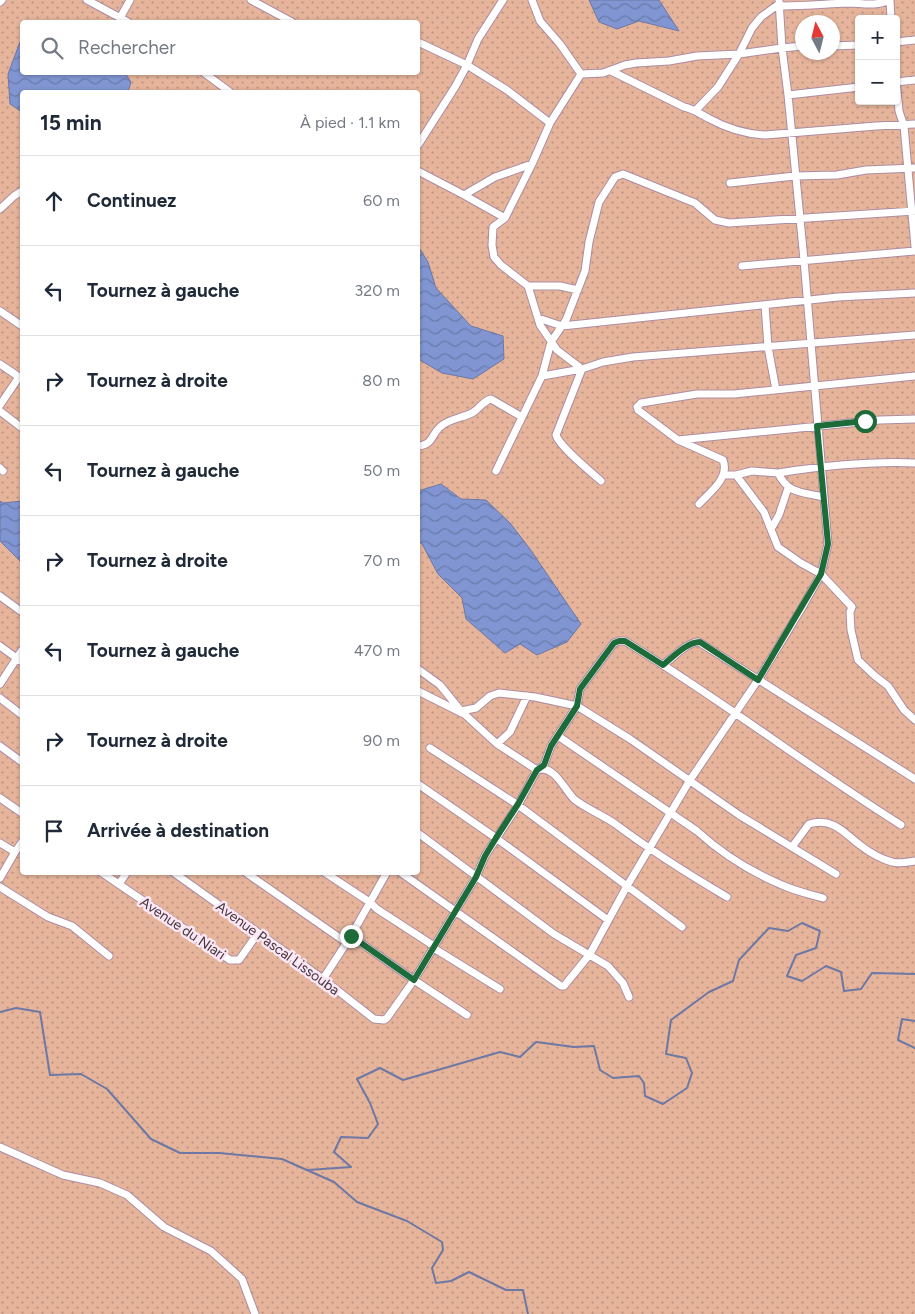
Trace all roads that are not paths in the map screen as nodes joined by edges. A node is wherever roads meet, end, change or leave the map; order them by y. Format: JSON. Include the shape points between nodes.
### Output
{"nodes":[{"id":1,"x":87,"y":0,"type":"edge"},
{"id":2,"x":130,"y":0,"type":"edge"},
{"id":3,"x":251,"y":0,"type":"edge"},
{"id":4,"x":503,"y":0,"type":"edge"},
{"id":5,"x":532,"y":0,"type":"edge"},
{"id":6,"x":889,"y":0,"type":"edge"},
{"id":7,"x":779,"y":2,"type":"edge"},
{"id":8,"x":891,"y":15,"type":"edge"},
{"id":9,"x":120,"y":18,"type":"junction"},
{"id":10,"x":124,"y":20,"type":"edge"},
{"id":11,"x":288,"y":20,"type":"edge"},
{"id":12,"x":915,"y":40,"type":"edge"},
{"id":13,"x":900,"y":42,"type":"edge"},
{"id":14,"x":420,"y":43,"type":"edge"},
{"id":15,"x":855,"y":45,"type":"edge"},
{"id":16,"x":840,"y":46,"type":"edge"},
{"id":17,"x":795,"y":47,"type":"edge"},
{"id":18,"x":782,"y":48,"type":"junction"},
{"id":19,"x":739,"y":54,"type":"junction"},
{"id":20,"x":467,"y":65,"type":"junction"},
{"id":21,"x":611,"y":71,"type":"junction"},
{"id":22,"x":581,"y":74,"type":"junction"},
{"id":23,"x":207,"y":75,"type":"edge"},
{"id":24,"x":915,"y":80,"type":"edge"},
{"id":25,"x":900,"y":81,"type":"edge"},
{"id":26,"x":855,"y":87,"type":"edge"},
{"id":27,"x":227,"y":90,"type":"edge"},
{"id":28,"x":788,"y":95,"type":"junction"},
{"id":29,"x":898,"y":105,"type":"edge"},
{"id":30,"x":696,"y":110,"type":"junction"},
{"id":31,"x":550,"y":123,"type":"junction"},
{"id":32,"x":915,"y":124,"type":"edge"},
{"id":33,"x":904,"y":126,"type":"junction"},
{"id":34,"x":792,"y":134,"type":"junction"},
{"id":35,"x":420,"y":142,"type":"edge"},
{"id":36,"x":532,"y":164,"type":"junction"},
{"id":37,"x":912,"y":168,"type":"edge"},
{"id":38,"x":420,"y":172,"type":"edge"},
{"id":39,"x":795,"y":176,"type":"junction"},
{"id":40,"x":730,"y":183,"type":"dead end"},
{"id":41,"x":20,"y":192,"type":"edge"},
{"id":42,"x":464,"y":194,"type":"junction"},
{"id":43,"x":0,"y":209,"type":"edge"},
{"id":44,"x":913,"y":211,"type":"edge"},
{"id":45,"x":505,"y":218,"type":"junction"},
{"id":46,"x":800,"y":218,"type":"junction"},
{"id":47,"x":915,"y":249,"type":"edge"},
{"id":48,"x":804,"y":260,"type":"junction"},
{"id":49,"x":742,"y":266,"type":"dead end"},
{"id":50,"x":528,"y":286,"type":"junction"},
{"id":51,"x":578,"y":290,"type":"junction"},
{"id":52,"x":915,"y":293,"type":"edge"},
{"id":53,"x":807,"y":301,"type":"junction"},
{"id":54,"x":765,"y":305,"type":"junction"},
{"id":55,"x":0,"y":310,"type":"edge"},
{"id":56,"x":538,"y":318,"type":"junction"},
{"id":57,"x":20,"y":325,"type":"edge"},
{"id":58,"x":562,"y":326,"type":"junction"},
{"id":59,"x":915,"y":335,"type":"edge"},
{"id":60,"x":551,"y":342,"type":"junction"},
{"id":61,"x":811,"y":344,"type":"junction"},
{"id":62,"x":768,"y":347,"type":"junction"},
{"id":63,"x":0,"y":364,"type":"edge"},
{"id":64,"x":582,"y":369,"type":"junction"},
{"id":65,"x":542,"y":376,"type":"junction"},
{"id":66,"x":915,"y":376,"type":"edge"},
{"id":67,"x":20,"y":377,"type":"edge"},
{"id":68,"x":20,"y":379,"type":"edge"},
{"id":69,"x":814,"y":386,"type":"junction"},
{"id":70,"x":776,"y":390,"type":"junction"},
{"id":71,"x":0,"y":405,"type":"edge"},
{"id":72,"x":0,"y":411,"type":"edge"},
{"id":73,"x":522,"y":417,"type":"junction"},
{"id":74,"x":915,"y":419,"type":"edge"},
{"id":75,"x":20,"y":426,"type":"edge"},
{"id":76,"x":817,"y":426,"type":"junction"},
{"id":77,"x":678,"y":440,"type":"junction"},
{"id":78,"x":420,"y":446,"type":"edge"},
{"id":79,"x":915,"y":463,"type":"edge"},
{"id":80,"x":821,"y":466,"type":"junction"},
{"id":81,"x":496,"y":471,"type":"dead end"},
{"id":82,"x":778,"y":473,"type":"junction"},
{"id":83,"x":724,"y":475,"type":"junction"},
{"id":84,"x":736,"y":476,"type":"junction"},
{"id":85,"x":601,"y":481,"type":"dead end"},
{"id":86,"x":788,"y":488,"type":"junction"},
{"id":87,"x":823,"y":497,"type":"junction"},
{"id":88,"x":699,"y":504,"type":"dead end"},
{"id":89,"x":771,"y":529,"type":"junction"},
{"id":90,"x":821,"y":574,"type":"junction"},
{"id":91,"x":0,"y":596,"type":"edge"},
{"id":92,"x":20,"y":611,"type":"edge"},
{"id":93,"x":0,"y":646,"type":"edge"},
{"id":94,"x":20,"y":660,"type":"edge"},
{"id":95,"x":663,"y":665,"type":"junction"},
{"id":96,"x":420,"y":670,"type":"edge"},
{"id":97,"x":758,"y":680,"type":"junction"},
{"id":98,"x":0,"y":684,"type":"edge"},
{"id":99,"x":420,"y":692,"type":"edge"},
{"id":100,"x":527,"y":696,"type":"junction"},
{"id":101,"x":0,"y":698,"type":"edge"},
{"id":102,"x":577,"y":706,"type":"junction"},
{"id":103,"x":461,"y":710,"type":"junction"},
{"id":104,"x":736,"y":712,"type":"junction"},
{"id":105,"x":20,"y":713,"type":"edge"},
{"id":106,"x":468,"y":716,"type":"junction"},
{"id":107,"x":915,"y":720,"type":"edge"},
{"id":108,"x":558,"y":736,"type":"junction"},
{"id":109,"x":497,"y":744,"type":"junction"},
{"id":110,"x":0,"y":746,"type":"edge"},
{"id":111,"x":430,"y":748,"type":"dead end"},
{"id":112,"x":20,"y":761,"type":"edge"},
{"id":113,"x":537,"y":770,"type":"junction"},
{"id":114,"x":915,"y":779,"type":"edge"},
{"id":115,"x":690,"y":780,"type":"junction"},
{"id":116,"x":420,"y":785,"type":"edge"},
{"id":117,"x":0,"y":798,"type":"edge"},
{"id":118,"x":518,"y":804,"type":"junction"},
{"id":119,"x":20,"y":812,"type":"edge"},
{"id":120,"x":671,"y":813,"type":"junction"},
{"id":121,"x":901,"y":825,"type":"dead end"},
{"id":122,"x":420,"y":834,"type":"edge"},
{"id":123,"x":496,"y":838,"type":"junction"},
{"id":124,"x":0,"y":843,"type":"edge"},
{"id":125,"x":20,"y":845,"type":"edge"},
{"id":126,"x":792,"y":847,"type":"junction"},
{"id":127,"x":650,"y":848,"type":"junction"},
{"id":128,"x":15,"y":852,"type":"junction"},
{"id":129,"x":915,"y":861,"type":"edge"},
{"id":130,"x":836,"y":874,"type":"dead end"},
{"id":131,"x":106,"y":875,"type":"edge"},
{"id":132,"x":125,"y":875,"type":"edge"},
{"id":133,"x":177,"y":875,"type":"edge"},
{"id":134,"x":250,"y":875,"type":"edge"},
{"id":135,"x":329,"y":875,"type":"edge"},
{"id":136,"x":385,"y":875,"type":"edge"},
{"id":137,"x":404,"y":875,"type":"edge"},
{"id":138,"x":476,"y":877,"type":"junction"},
{"id":139,"x":0,"y":878,"type":"edge"},
{"id":140,"x":119,"y":884,"type":"junction"},
{"id":141,"x":627,"y":886,"type":"junction"},
{"id":142,"x":0,"y":887,"type":"edge"},
{"id":143,"x":727,"y":897,"type":"dead end"},
{"id":144,"x":823,"y":898,"type":"dead end"},
{"id":145,"x":371,"y":903,"type":"junction"},
{"id":146,"x":455,"y":910,"type":"junction"},
{"id":147,"x":608,"y":920,"type":"junction"},
{"id":148,"x":682,"y":927,"type":"dead end"},
{"id":149,"x":258,"y":933,"type":"junction"},
{"id":150,"x":349,"y":940,"type":"junction"},
{"id":151,"x":434,"y":946,"type":"junction"},
{"id":152,"x":590,"y":954,"type":"junction"},
{"id":153,"x":109,"y":956,"type":"dead end"},
{"id":154,"x":323,"y":979,"type":"junction"},
{"id":155,"x":414,"y":980,"type":"junction"},
{"id":156,"x":500,"y":989,"type":"dead end"},
{"id":157,"x":629,"y":997,"type":"dead end"},
{"id":158,"x":467,"y":1015,"type":"dead end"},
{"id":159,"x":0,"y":1147,"type":"edge"},
{"id":160,"x":255,"y":1314,"type":"edge"}],
"edges":[{"from":1,"to":9,"type":"street"},
{"from":2,"to":9,"type":"street"},
{"from":3,"to":11,"type":"street"},
{"from":4,"to":20,"type":"street","via":[[478,39]]},
{"from":5,"to":22,"type":"street","via":[[540,21]]},
{"from":6,"to":7,"type":"street","via":[[873,5],[783,6]]},
{"from":6,"to":8,"type":"street"},
{"from":7,"to":18,"type":"street"},
{"from":7,"to":19,"type":"street","via":[[752,28]]},
{"from":9,"to":10,"type":"street"},
{"from":12,"to":13,"type":"street"},
{"from":14,"to":20,"type":"street"},
{"from":15,"to":16,"type":"street"},
{"from":17,"to":18,"type":"street"},
{"from":18,"to":19,"type":"street"},
{"from":18,"to":28,"type":"street"},
{"from":19,"to":21,"type":"street","via":[[636,63]]},
{"from":19,"to":30,"type":"street","via":[[718,87]]},
{"from":20,"to":31,"type":"street","via":[[519,98]]},
{"from":20,"to":35,"type":"street"},
{"from":21,"to":22,"type":"street"},
{"from":21,"to":30,"type":"street"},
{"from":22,"to":31,"type":"street"},
{"from":23,"to":27,"type":"street"},
{"from":24,"to":25,"type":"street"},
{"from":26,"to":28,"type":"street"},
{"from":28,"to":34,"type":"street"},
{"from":29,"to":33,"type":"street"},
{"from":30,"to":34,"type":"street","via":[[720,124],[750,134]]},
{"from":31,"to":36,"type":"street"},
{"from":32,"to":33,"type":"street"},
{"from":33,"to":34,"type":"street"},
{"from":33,"to":37,"type":"street"},
{"from":34,"to":39,"type":"street"},
{"from":36,"to":42,"type":"street","via":[[495,177]]},
{"from":36,"to":45,"type":"street"},
{"from":37,"to":39,"type":"street"},
{"from":37,"to":44,"type":"street"},
{"from":38,"to":42,"type":"street"},
{"from":39,"to":40,"type":"street"},
{"from":39,"to":46,"type":"street"},
{"from":41,"to":43,"type":"street"},
{"from":42,"to":45,"type":"street"},
{"from":44,"to":46,"type":"street"},
{"from":44,"to":47,"type":"street"},
{"from":45,"to":50,"type":"street","via":[[493,227],[494,257]]},
{"from":46,"to":48,"type":"street"},
{"from":46,"to":51,"type":"street","via":[[721,222],[695,203],[618,174],[599,202]]},
{"from":47,"to":48,"type":"street"},
{"from":48,"to":49,"type":"street"},
{"from":48,"to":53,"type":"street"},
{"from":50,"to":51,"type":"street","via":[[566,286]]},
{"from":50,"to":56,"type":"street"},
{"from":51,"to":58,"type":"street"},
{"from":52,"to":53,"type":"street"},
{"from":53,"to":54,"type":"street"},
{"from":53,"to":61,"type":"street"},
{"from":54,"to":58,"type":"street"},
{"from":54,"to":62,"type":"street"},
{"from":55,"to":57,"type":"street"},
{"from":56,"to":58,"type":"street"},
{"from":56,"to":60,"type":"street"},
{"from":58,"to":60,"type":"street"},
{"from":59,"to":61,"type":"street"},
{"from":60,"to":64,"type":"street"},
{"from":60,"to":65,"type":"street"},
{"from":61,"to":62,"type":"street"},
{"from":61,"to":69,"type":"street"},
{"from":62,"to":64,"type":"street","via":[[633,357]]},
{"from":62,"to":70,"type":"street"},
{"from":63,"to":67,"type":"street"},
{"from":64,"to":65,"type":"street"},
{"from":64,"to":85,"type":"street","via":[[556,436]]},
{"from":65,"to":73,"type":"street"},
{"from":66,"to":69,"type":"street"},
{"from":68,"to":71,"type":"street"},
{"from":69,"to":70,"type":"street"},
{"from":69,"to":76,"type":"street"},
{"from":70,"to":77,"type":"street","via":[[660,398],[638,405],[638,410]]},
{"from":72,"to":75,"type":"street"},
{"from":73,"to":78,"type":"street","via":[[491,398],[473,412],[443,424],[428,444]]},
{"from":73,"to":81,"type":"street"},
{"from":74,"to":76,"type":"street"},
{"from":76,"to":77,"type":"street"},
{"from":76,"to":80,"type":"street"},
{"from":77,"to":83,"type":"street","via":[[722,460]]},
{"from":79,"to":80,"type":"street"},
{"from":80,"to":82,"type":"street"},
{"from":80,"to":87,"type":"street"},
{"from":82,"to":84,"type":"street","via":[[752,471]]},
{"from":82,"to":86,"type":"street"},
{"from":83,"to":84,"type":"street"},
{"from":83,"to":88,"type":"street"},
{"from":84,"to":89,"type":"street","via":[[764,512]]},
{"from":86,"to":87,"type":"street"},
{"from":86,"to":89,"type":"street"},
{"from":87,"to":90,"type":"street","via":[[828,544]]},
{"from":89,"to":90,"type":"street","via":[[778,546]]},
{"from":90,"to":97,"type":"street"},
{"from":90,"to":107,"type":"street","via":[[852,607],[850,630],[858,660],[888,686]]},
{"from":91,"to":92,"type":"street"},
{"from":93,"to":94,"type":"street"},
{"from":94,"to":98,"type":"street"},
{"from":95,"to":97,"type":"street","via":[[689,645],[700,642]]},
{"from":95,"to":102,"type":"street","via":[[625,641],[614,643],[580,689]]},
{"from":95,"to":104,"type":"street"},
{"from":96,"to":103,"type":"street","via":[[440,685]]},
{"from":97,"to":104,"type":"street"},
{"from":97,"to":114,"type":"street"},
{"from":99,"to":106,"type":"street"},
{"from":100,"to":102,"type":"street"},
{"from":100,"to":103,"type":"street","via":[[498,693],[476,708]]},
{"from":100,"to":109,"type":"street","via":[[510,732]]},
{"from":101,"to":105,"type":"street"},
{"from":102,"to":108,"type":"street"},
{"from":102,"to":115,"type":"street"},
{"from":103,"to":106,"type":"street"},
{"from":104,"to":115,"type":"street"},
{"from":104,"to":121,"type":"street"},
{"from":106,"to":109,"type":"street"},
{"from":108,"to":113,"type":"street","via":[[544,765]]},
{"from":108,"to":120,"type":"street"},
{"from":109,"to":113,"type":"street"},
{"from":110,"to":112,"type":"street"},
{"from":111,"to":118,"type":"street"},
{"from":113,"to":118,"type":"street"},
{"from":113,"to":127,"type":"street","via":[[553,774],[574,798]]},
{"from":115,"to":120,"type":"street"},
{"from":115,"to":126,"type":"street"},
{"from":116,"to":123,"type":"street"},
{"from":117,"to":119,"type":"street"},
{"from":118,"to":123,"type":"street"},
{"from":118,"to":141,"type":"street"},
{"from":120,"to":127,"type":"street"},
{"from":120,"to":144,"type":"street","via":[[714,846],[756,872],[782,885]]},
{"from":122,"to":138,"type":"street"},
{"from":123,"to":138,"type":"street"},
{"from":123,"to":147,"type":"street"},
{"from":124,"to":128,"type":"street"},
{"from":125,"to":128,"type":"street"},
{"from":126,"to":129,"type":"street","via":[[809,824],[822,822],[846,832],[860,846],[891,862]]},
{"from":126,"to":130,"type":"street"},
{"from":127,"to":141,"type":"street"},
{"from":127,"to":143,"type":"street"},
{"from":128,"to":139,"type":"street"},
{"from":131,"to":140,"type":"street","name":"Avenue du Niari"},
{"from":132,"to":140,"type":"street"},
{"from":133,"to":149,"type":"street","name":"Avenue Pascal Lissouba"},
{"from":134,"to":150,"type":"street"},
{"from":135,"to":145,"type":"street"},
{"from":136,"to":145,"type":"street"},
{"from":137,"to":146,"type":"street"},
{"from":138,"to":146,"type":"street"},
{"from":138,"to":152,"type":"street","via":[[554,934]]},
{"from":140,"to":149,"type":"street","name":"Avenue du Niari","via":[[230,960],[238,960]]},
{"from":141,"to":147,"type":"street"},
{"from":141,"to":148,"type":"street"},
{"from":142,"to":153,"type":"street","via":[[48,917],[72,926]]},
{"from":145,"to":150,"type":"street"},
{"from":145,"to":151,"type":"street"},
{"from":146,"to":151,"type":"street"},
{"from":146,"to":152,"type":"street","via":[[561,986]]},
{"from":147,"to":152,"type":"street"},
{"from":149,"to":154,"type":"street","name":"Avenue Pascal Lissouba"},
{"from":150,"to":154,"type":"street"},
{"from":150,"to":155,"type":"street"},
{"from":151,"to":155,"type":"street"},
{"from":151,"to":156,"type":"street"},
{"from":152,"to":157,"type":"street","via":[[617,974]]},
{"from":154,"to":155,"type":"street","name":"Avenue Pascal Lissouba","via":[[374,1019],[384,1020]]},
{"from":155,"to":158,"type":"street"},
{"from":159,"to":160,"type":"street","via":[[63,1175],[100,1183],[127,1195],[164,1227],[210,1251],[242,1280]]}]}
